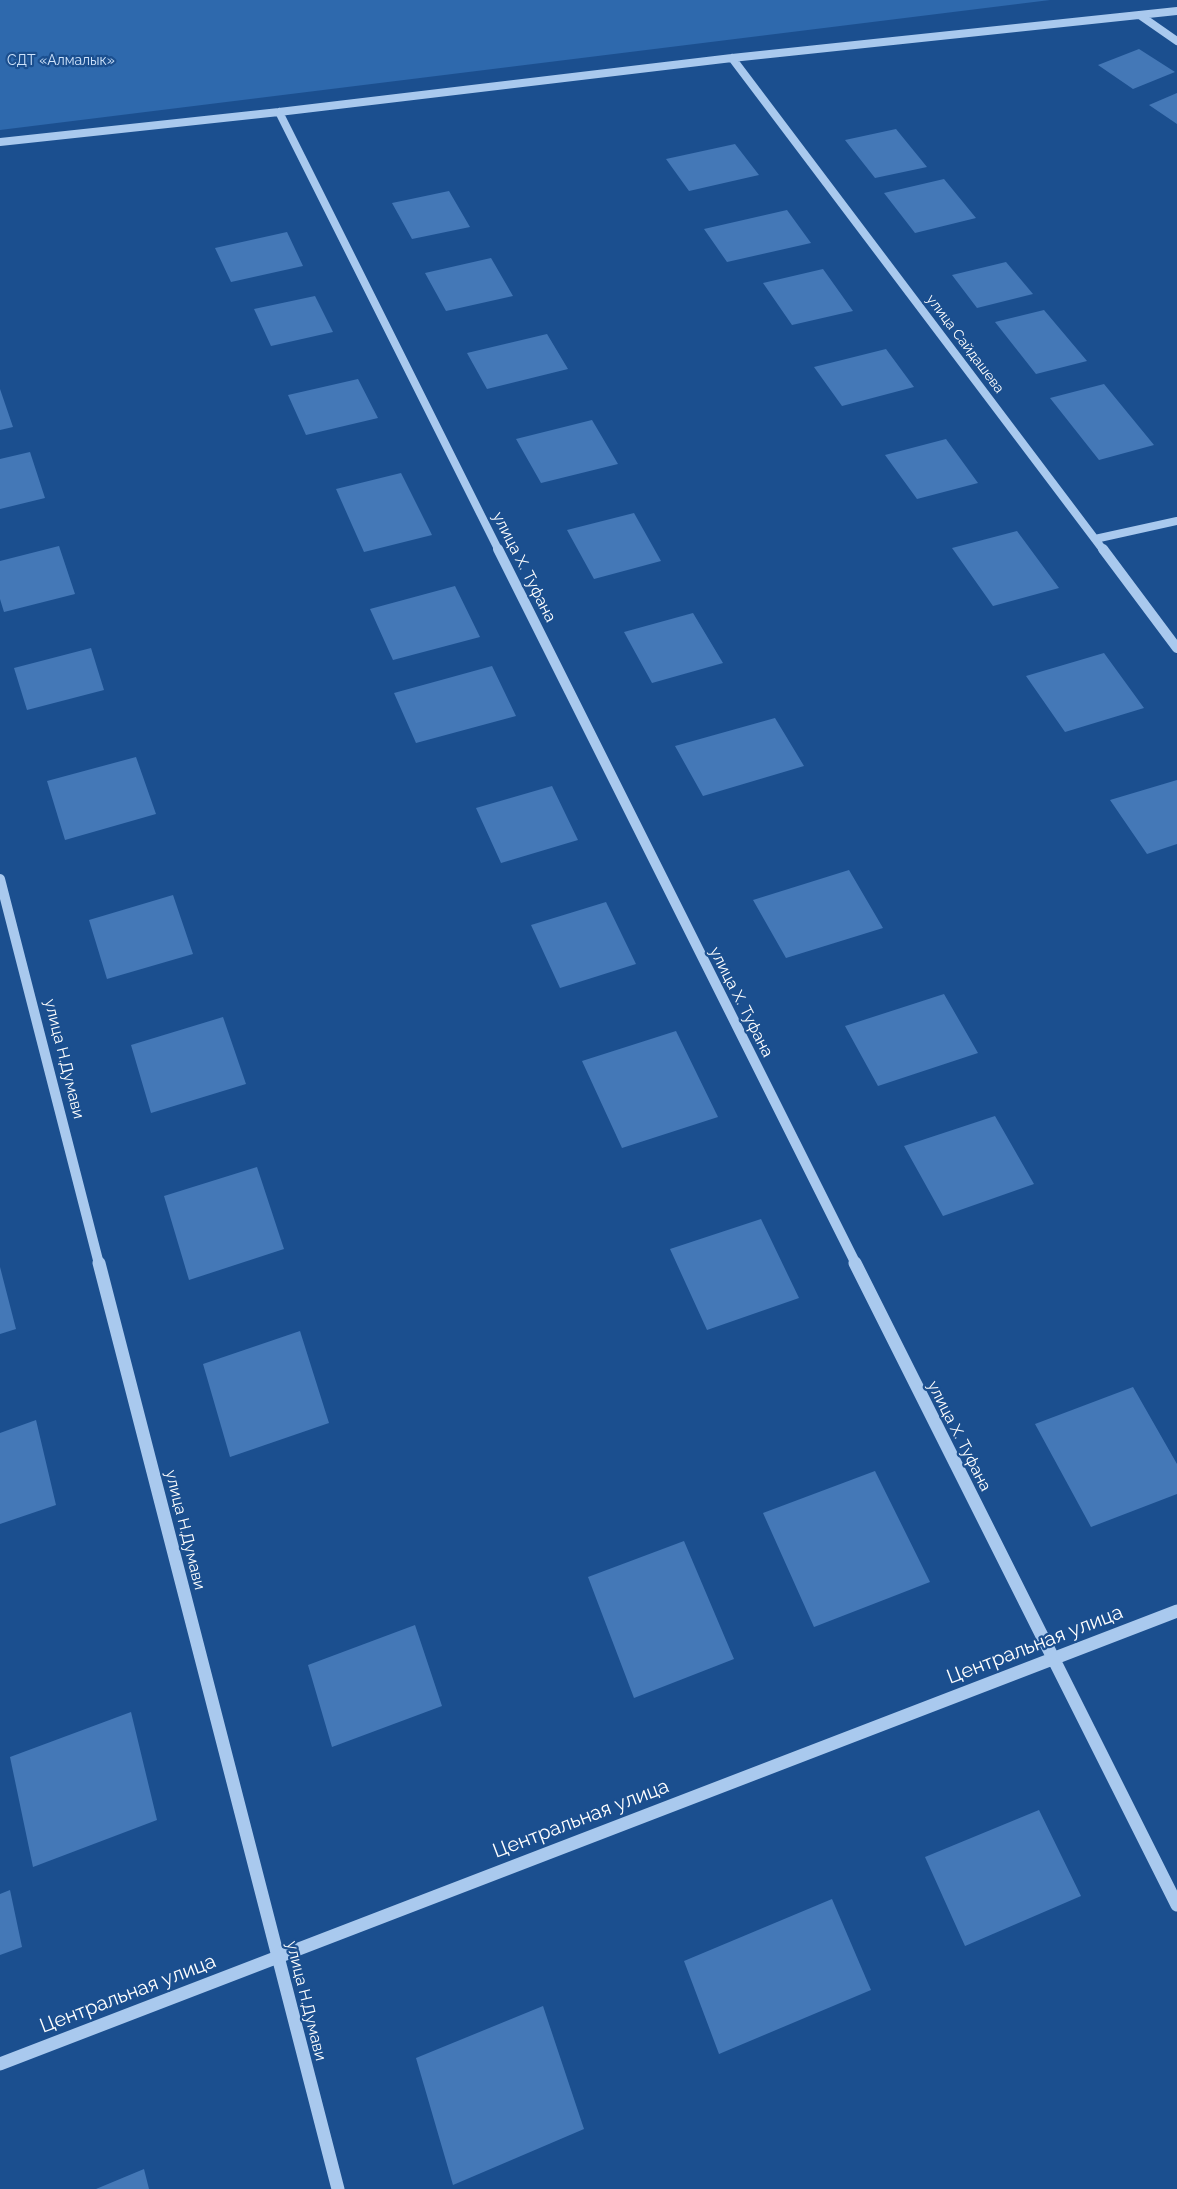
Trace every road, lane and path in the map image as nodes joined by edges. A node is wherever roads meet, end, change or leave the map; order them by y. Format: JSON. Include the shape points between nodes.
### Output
{"nodes":[{"id":1,"x":1177,"y":11,"type":"edge"},
{"id":2,"x":1141,"y":16,"type":"junction"},
{"id":3,"x":1177,"y":41,"type":"edge"},
{"id":4,"x":732,"y":58,"type":"junction"},
{"id":5,"x":279,"y":112,"type":"junction"},
{"id":6,"x":0,"y":142,"type":"edge"},
{"id":7,"x":1177,"y":521,"type":"edge"},
{"id":8,"x":1095,"y":539,"type":"junction"},
{"id":9,"x":1177,"y":648,"type":"edge"},
{"id":10,"x":0,"y":879,"type":"edge"},
{"id":11,"x":1177,"y":1611,"type":"edge"},
{"id":12,"x":1053,"y":1658,"type":"junction"},
{"id":13,"x":1177,"y":1905,"type":"edge"},
{"id":14,"x":278,"y":1957,"type":"junction"},
{"id":15,"x":0,"y":2064,"type":"edge"},
{"id":16,"x":338,"y":2189,"type":"edge"}],
"edges":[{"from":1,"to":2,"type":"street"},
{"from":2,"to":3,"type":"street"},
{"from":2,"to":4,"type":"street"},
{"from":4,"to":5,"type":"street"},
{"from":4,"to":8,"type":"street","name":"улица Сайдашева"},
{"from":5,"to":6,"type":"street"},
{"from":5,"to":12,"type":"street","name":"улица Х. Туфана"},
{"from":7,"to":8,"type":"street"},
{"from":8,"to":9,"type":"street","name":"улица Сайдашева"},
{"from":10,"to":14,"type":"street","name":"улица Н.Думави"},
{"from":11,"to":12,"type":"street","name":"Центральная улица"},
{"from":12,"to":13,"type":"street","name":"улица Х. Туфана"},
{"from":12,"to":14,"type":"street","name":"Центральная улица"},
{"from":14,"to":15,"type":"street","name":"Центральная улица"},
{"from":14,"to":16,"type":"street","name":"улица Н.Думави"}]}
